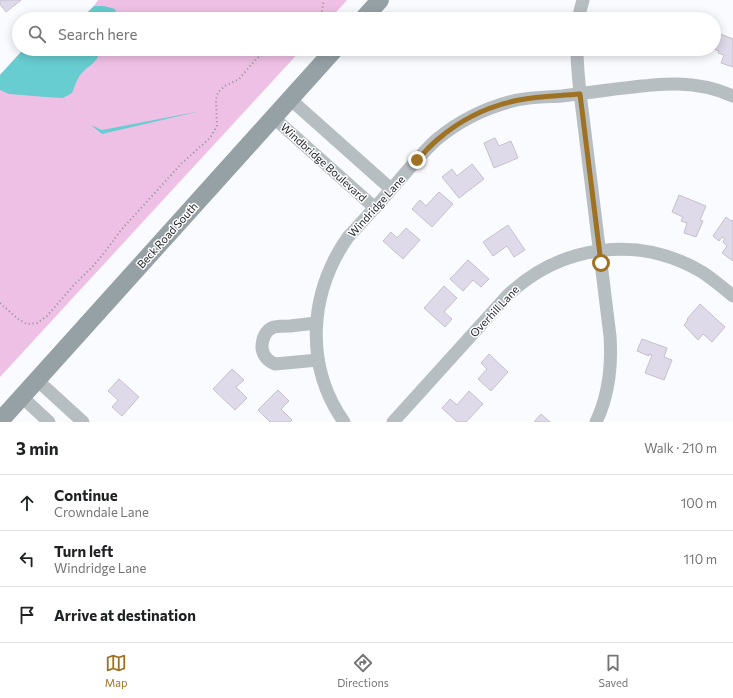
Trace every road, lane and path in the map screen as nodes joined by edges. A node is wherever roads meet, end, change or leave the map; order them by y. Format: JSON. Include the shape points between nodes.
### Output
{"nodes":[{"id":1,"x":324,"y":0,"type":"edge"},
{"id":2,"x":380,"y":0,"type":"edge"},
{"id":3,"x":583,"y":0,"type":"edge"},
{"id":4,"x":322,"y":12,"type":"edge"},
{"id":5,"x":369,"y":12,"type":"edge"},
{"id":6,"x":580,"y":12,"type":"edge"},
{"id":7,"x":261,"y":56,"type":"edge"},
{"id":8,"x":329,"y":56,"type":"edge"},
{"id":9,"x":577,"y":56,"type":"edge"},
{"id":10,"x":580,"y":94,"type":"junction"},
{"id":11,"x":733,"y":96,"type":"edge"},
{"id":12,"x":290,"y":99,"type":"junction"},
{"id":13,"x":273,"y":117,"type":"junction"},
{"id":14,"x":391,"y":189,"type":"junction"},
{"id":15,"x":375,"y":208,"type":"junction"},
{"id":16,"x":600,"y":250,"type":"junction"},
{"id":17,"x":733,"y":296,"type":"edge"},
{"id":18,"x":0,"y":303,"type":"edge"},
{"id":19,"x":316,"y":323,"type":"junction"},
{"id":20,"x":318,"y":360,"type":"junction"},
{"id":21,"x":37,"y":380,"type":"junction"},
{"id":22,"x":22,"y":397,"type":"junction"},
{"id":23,"x":0,"y":421,"type":"edge"},
{"id":24,"x":49,"y":422,"type":"edge"},
{"id":25,"x":83,"y":422,"type":"edge"},
{"id":26,"x":344,"y":422,"type":"edge"},
{"id":27,"x":392,"y":422,"type":"edge"},
{"id":28,"x":596,"y":422,"type":"edge"}],
"edges":[{"from":1,"to":4,"type":"path"},
{"from":2,"to":5,"type":"main road"},
{"from":3,"to":6,"type":"street"},
{"from":7,"to":18,"type":"path","via":[[239,79],[218,92],[217,126],[210,138],[142,207],[47,316],[37,323],[27,324]]},
{"from":8,"to":12,"type":"main road","name":"Beck Road South"},
{"from":9,"to":10,"type":"street"},
{"from":10,"to":11,"type":"street","name":"Windridge Lane","via":[[679,83],[710,88]]},
{"from":10,"to":14,"type":"street","name":"Windridge Lane","via":[[517,100],[473,115],[436,141]]},
{"from":10,"to":16,"type":"street"},
{"from":12,"to":13,"type":"main road","name":"Beck Road South"},
{"from":12,"to":14,"type":"street"},
{"from":13,"to":15,"type":"street","name":"Windbridge Boulevard"},
{"from":13,"to":21,"type":"main road","name":"Beck Road South"},
{"from":14,"to":15,"type":"street","name":"Windridge Lane"},
{"from":15,"to":19,"type":"street","name":"Windridge Lane","via":[[348,237],[334,260],[322,289]]},
{"from":16,"to":17,"type":"street","name":"Overhill Lane","via":[[637,250],[677,260],[702,272]]},
{"from":16,"to":27,"type":"street","name":"Overhill Lane","via":[[559,262],[535,273],[519,285]]},
{"from":16,"to":28,"type":"street","via":[[611,355],[609,384]]},
{"from":19,"to":20,"type":"street","name":"Windridge Lane"},
{"from":19,"to":20,"type":"street","via":[[274,327],[266,333],[262,347],[266,357],[275,364]]},
{"from":20,"to":26,"type":"street","name":"Windridge Lane","via":[[329,398]]},
{"from":21,"to":22,"type":"main road","name":"Beck Road South"},
{"from":21,"to":25,"type":"street"},
{"from":22,"to":23,"type":"main road","name":"Beck Road South"},
{"from":22,"to":24,"type":"street"}]}
